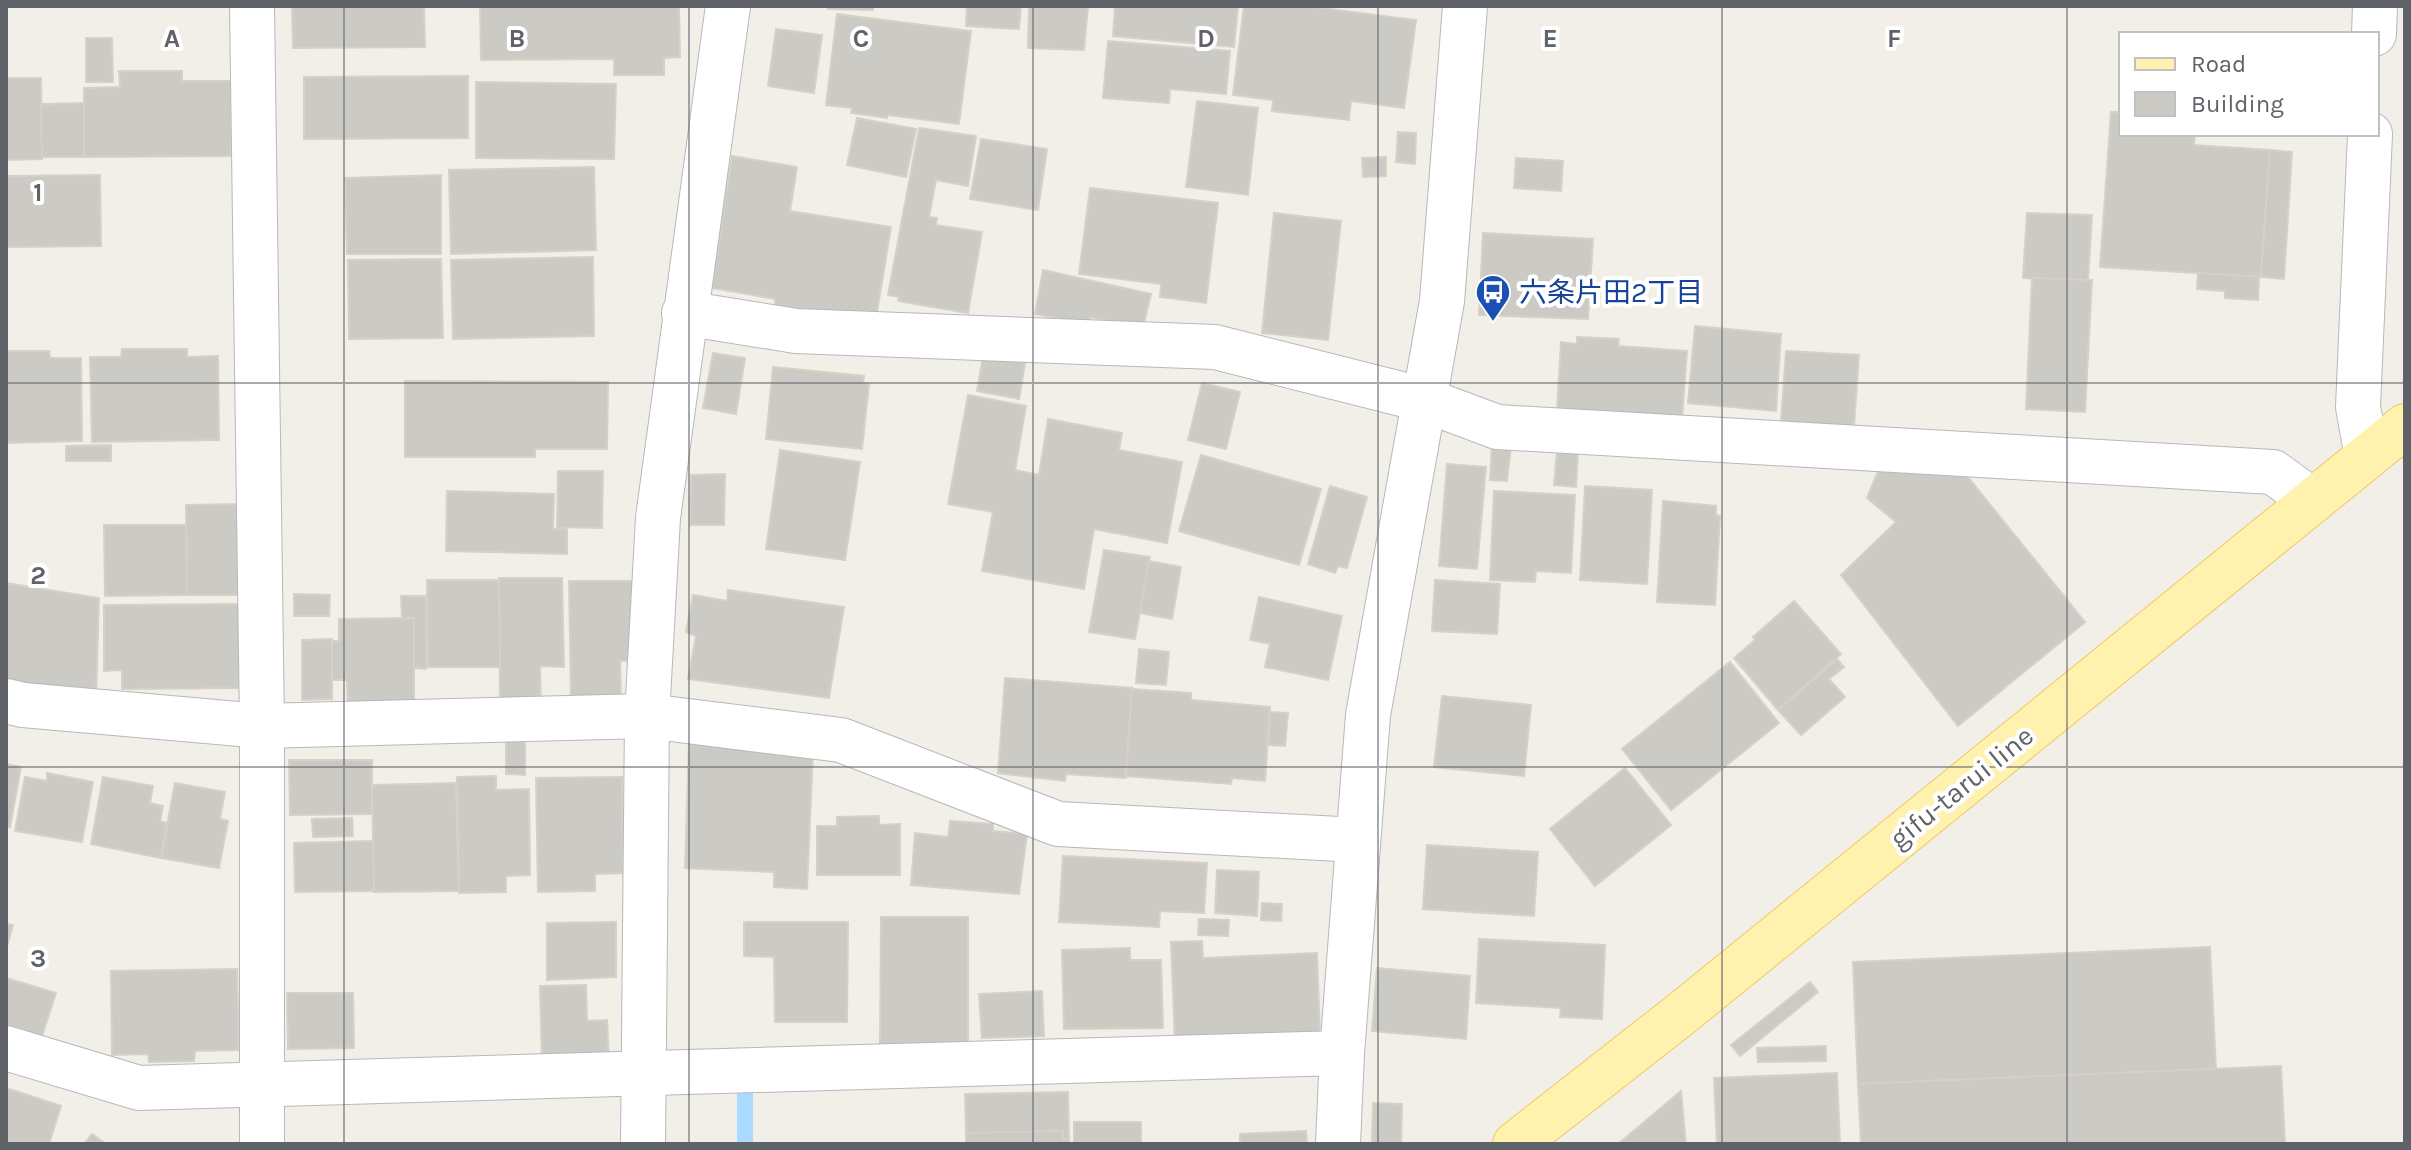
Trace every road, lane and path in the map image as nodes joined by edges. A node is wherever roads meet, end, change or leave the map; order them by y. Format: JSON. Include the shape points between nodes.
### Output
{"nodes":[{"id":1,"x":252,"y":6,"type":"edge"},
{"id":2,"x":728,"y":6,"type":"edge"},
{"id":3,"x":1465,"y":6,"type":"edge"},
{"id":4,"x":2375,"y":6,"type":"edge"},
{"id":5,"x":2374,"y":32,"type":"edge"},
{"id":6,"x":2370,"y":136,"type":"edge"},
{"id":7,"x":684,"y":313,"type":"junction"},
{"id":8,"x":1425,"y":400,"type":"junction"},
{"id":9,"x":2405,"y":426,"type":"edge"},
{"id":10,"x":2367,"y":457,"type":"junction"},
{"id":11,"x":2313,"y":501,"type":"junction"},
{"id":12,"x":6,"y":701,"type":"edge"},
{"id":13,"x":647,"y":716,"type":"junction"},
{"id":14,"x":262,"y":726,"type":"junction"},
{"id":15,"x":1358,"y":840,"type":"junction"},
{"id":16,"x":6,"y":1048,"type":"edge"},
{"id":17,"x":1342,"y":1053,"type":"junction"},
{"id":18,"x":642,"y":1075,"type":"junction"},
{"id":19,"x":264,"y":1084,"type":"junction"},
{"id":20,"x":262,"y":1144,"type":"edge"},
{"id":21,"x":643,"y":1144,"type":"edge"},
{"id":22,"x":1338,"y":1144,"type":"edge"},
{"id":23,"x":1515,"y":1144,"type":"edge"}],
"edges":[{"from":1,"to":14,"type":"street"},
{"from":2,"to":7,"type":"street"},
{"from":3,"to":8,"type":"street","via":[[1442,301]]},
{"from":4,"to":5,"type":"street"},
{"from":6,"to":10,"type":"street","via":[[2358,407]]},
{"from":7,"to":8,"type":"street","via":[[796,331],[1215,347]]},
{"from":7,"to":13,"type":"street","via":[[658,518]]},
{"from":8,"to":11,"type":"street","via":[[1497,427],[2273,472]]},
{"from":8,"to":15,"type":"street","via":[[1368,715]]},
{"from":9,"to":10,"type":"main road","name":"gifu-tarui line"},
{"from":10,"to":11,"type":"main road","name":"gifu-tarui line"},
{"from":11,"to":23,"type":"main road","name":"gifu-tarui line"},
{"from":12,"to":14,"type":"street"},
{"from":13,"to":14,"type":"street"},
{"from":13,"to":15,"type":"street","via":[[841,740],[1058,824]]},
{"from":13,"to":18,"type":"street"},
{"from":14,"to":19,"type":"street"},
{"from":15,"to":17,"type":"street"},
{"from":16,"to":19,"type":"street","via":[[139,1088]]},
{"from":17,"to":18,"type":"street"},
{"from":17,"to":22,"type":"street"},
{"from":18,"to":19,"type":"street"},
{"from":18,"to":21,"type":"street"},
{"from":19,"to":20,"type":"street"}]}
